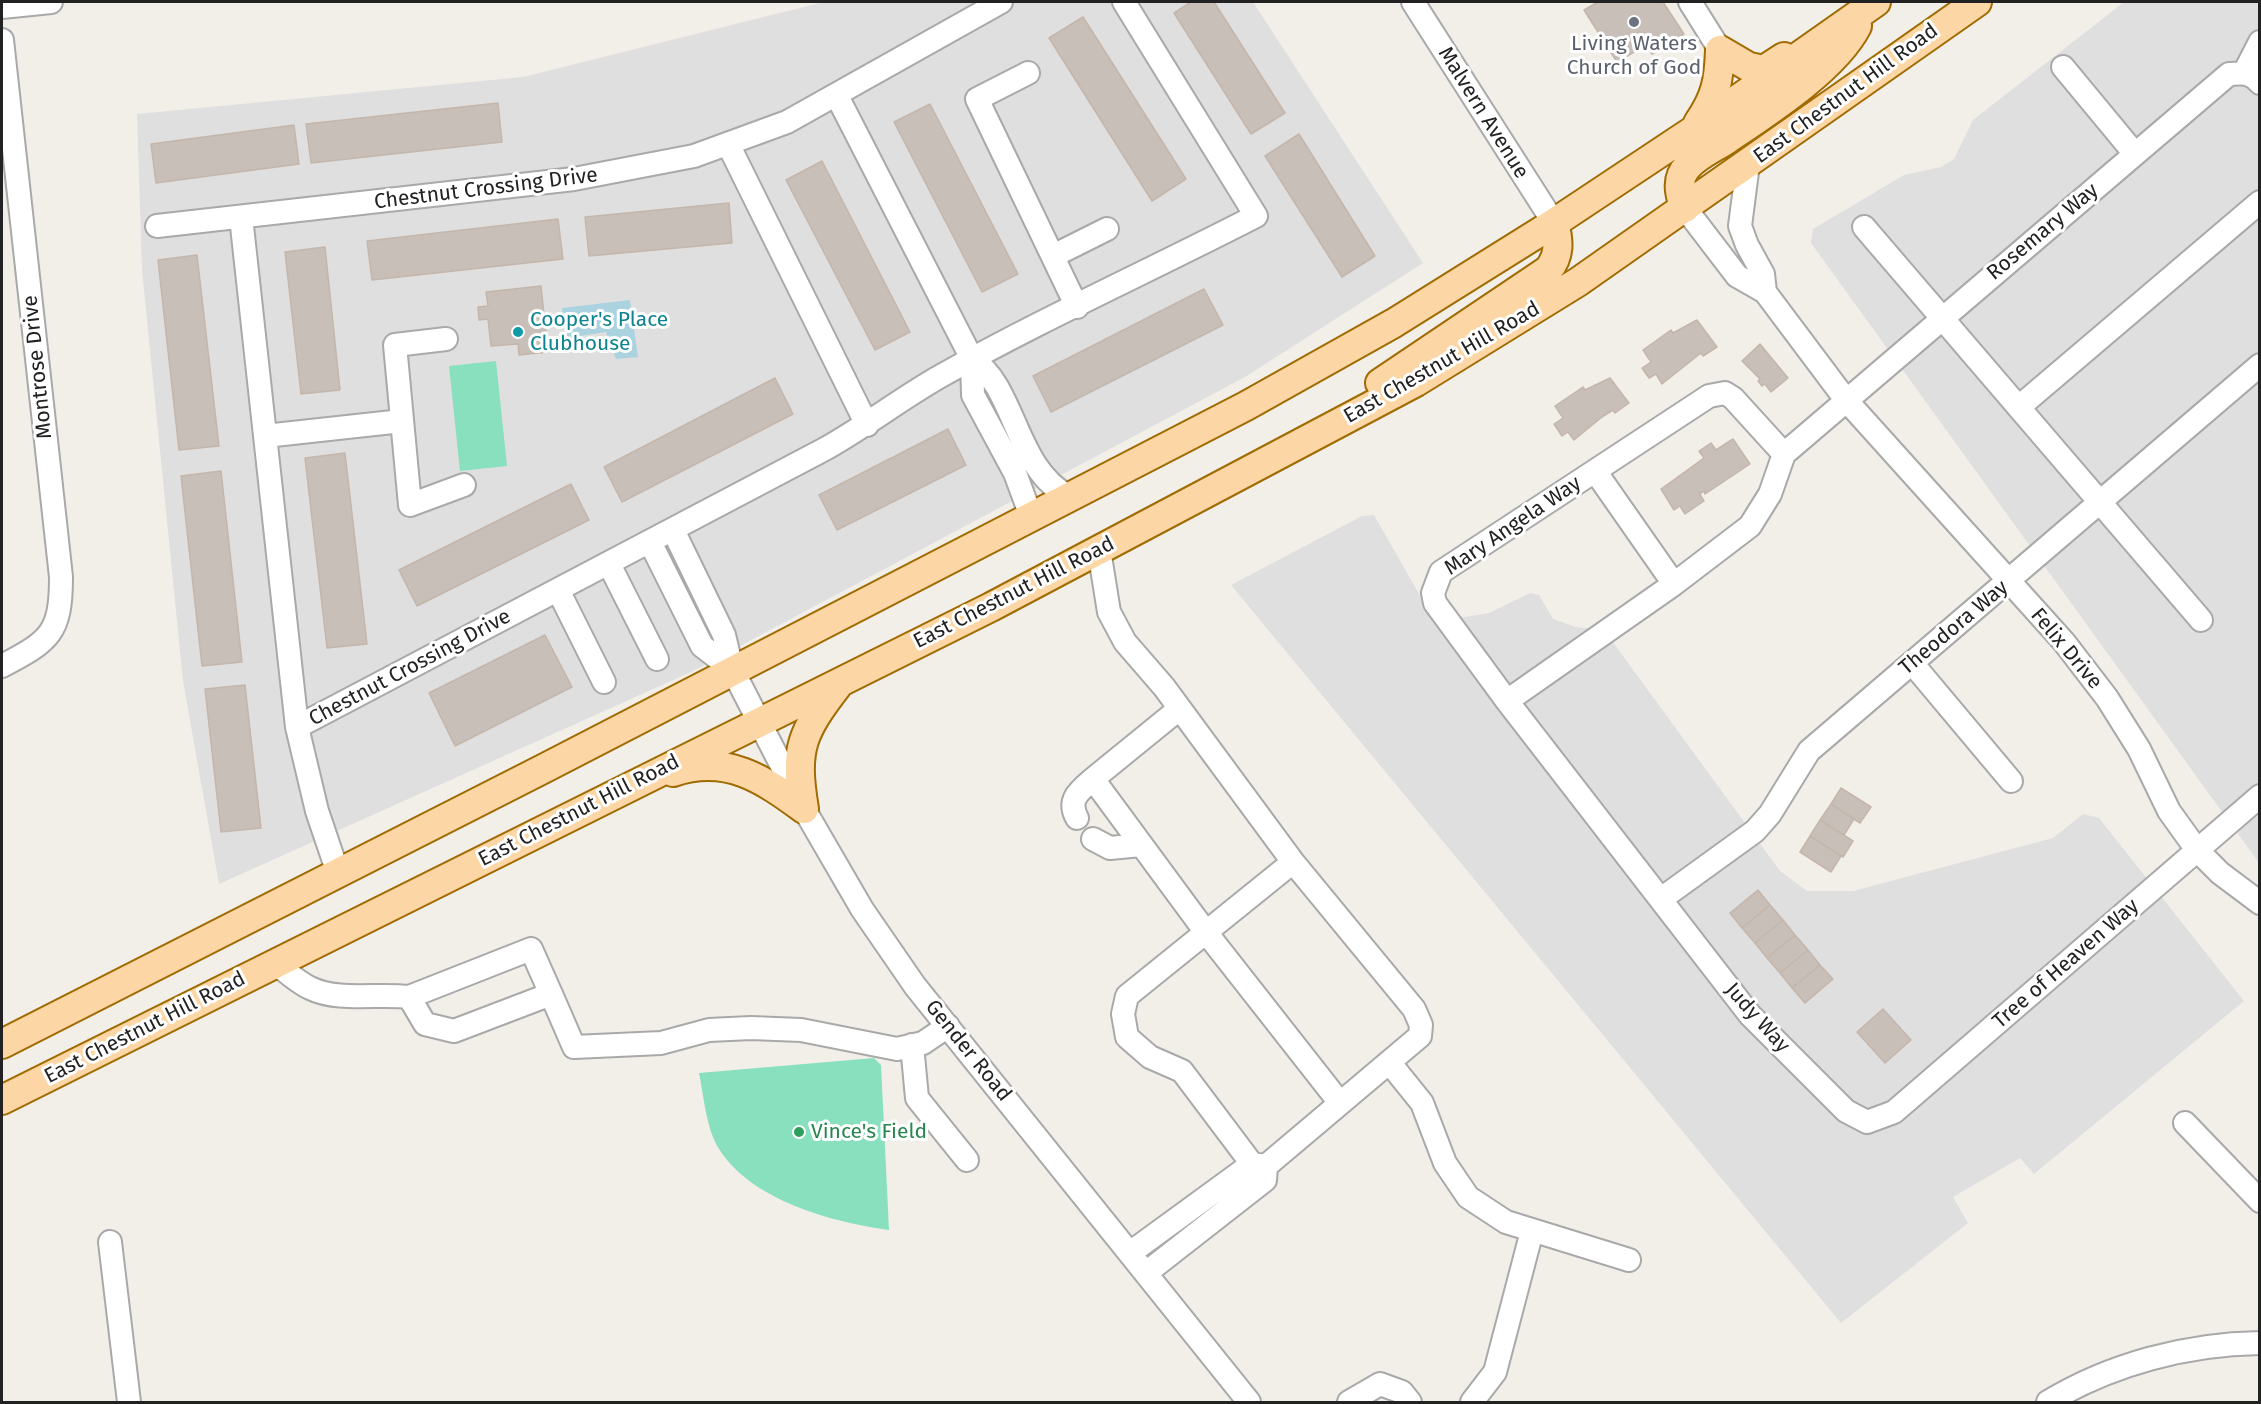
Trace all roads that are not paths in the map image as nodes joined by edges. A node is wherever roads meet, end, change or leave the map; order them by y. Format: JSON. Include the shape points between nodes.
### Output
{"nodes":[{"id":1,"x":51,"y":2,"type":"edge"},
{"id":2,"x":1001,"y":2,"type":"edge"},
{"id":3,"x":1124,"y":2,"type":"edge"},
{"id":4,"x":1413,"y":2,"type":"edge"},
{"id":5,"x":1690,"y":2,"type":"edge"},
{"id":6,"x":1977,"y":2,"type":"edge"},
{"id":7,"x":1871,"y":5,"type":"edge"},
{"id":8,"x":2,"y":7,"type":"edge"},
{"id":9,"x":2,"y":40,"type":"edge"},
{"id":10,"x":2259,"y":42,"type":"edge"},
{"id":11,"x":1720,"y":50,"type":"junction"},
{"id":12,"x":2063,"y":67,"type":"dead end"},
{"id":13,"x":1029,"y":73,"type":"dead end"},
{"id":14,"x":2252,"y":78,"type":"edge"},
{"id":15,"x":837,"y":96,"type":"junction"},
{"id":16,"x":1694,"y":130,"type":"junction"},
{"id":17,"x":729,"y":146,"type":"junction"},
{"id":18,"x":2135,"y":154,"type":"junction"},
{"id":19,"x":1748,"y":164,"type":"junction"},
{"id":20,"x":2259,"y":202,"type":"edge"},
{"id":21,"x":1685,"y":208,"type":"junction"},
{"id":22,"x":241,"y":217,"type":"junction"},
{"id":23,"x":1554,"y":224,"type":"junction"},
{"id":24,"x":156,"y":226,"type":"dead end"},
{"id":25,"x":1864,"y":227,"type":"dead end"},
{"id":26,"x":1107,"y":229,"type":"dead end"},
{"id":27,"x":1053,"y":256,"type":"junction"},
{"id":28,"x":1765,"y":292,"type":"junction"},
{"id":29,"x":1077,"y":307,"type":"junction"},
{"id":30,"x":1941,"y":317,"type":"junction"},
{"id":31,"x":446,"y":339,"type":"dead end"},
{"id":32,"x":972,"y":359,"type":"junction"},
{"id":33,"x":2259,"y":365,"type":"edge"},
{"id":34,"x":1846,"y":400,"type":"junction"},
{"id":35,"x":2019,"y":407,"type":"junction"},
{"id":36,"x":402,"y":421,"type":"junction"},
{"id":37,"x":867,"y":425,"type":"junction"},
{"id":38,"x":265,"y":436,"type":"junction"},
{"id":39,"x":1311,"y":439,"type":"junction"},
{"id":40,"x":1784,"y":454,"type":"junction"},
{"id":41,"x":1595,"y":471,"type":"junction"},
{"id":42,"x":464,"y":485,"type":"dead end"},
{"id":43,"x":1070,"y":497,"type":"junction"},
{"id":44,"x":2101,"y":500,"type":"junction"},
{"id":45,"x":1029,"y":519,"type":"junction"},
{"id":46,"x":673,"y":530,"type":"junction"},
{"id":47,"x":650,"y":542,"type":"junction"},
{"id":48,"x":1099,"y":550,"type":"junction"},
{"id":49,"x":609,"y":564,"type":"junction"},
{"id":50,"x":2008,"y":583,"type":"junction"},
{"id":51,"x":1674,"y":584,"type":"junction"},
{"id":52,"x":558,"y":590,"type":"junction"},
{"id":53,"x":2201,"y":620,"type":"dead end"},
{"id":54,"x":657,"y":659,"type":"dead end"},
{"id":55,"x":1912,"y":663,"type":"junction"},
{"id":56,"x":2,"y":666,"type":"edge"},
{"id":57,"x":732,"y":669,"type":"junction"},
{"id":58,"x":843,"y":679,"type":"junction"},
{"id":59,"x":604,"y":682,"type":"dead end"},
{"id":60,"x":1507,"y":701,"type":"junction"},
{"id":61,"x":1179,"y":709,"type":"junction"},
{"id":62,"x":758,"y":722,"type":"junction"},
{"id":63,"x":297,"y":727,"type":"junction"},
{"id":64,"x":1092,"y":779,"type":"junction"},
{"id":65,"x":2011,"y":781,"type":"dead end"},
{"id":66,"x":628,"y":786,"type":"junction"},
{"id":67,"x":2259,"y":796,"type":"edge"},
{"id":68,"x":804,"y":809,"type":"junction"},
{"id":69,"x":1077,"y":819,"type":"dead end"},
{"id":70,"x":1093,"y":839,"type":"dead end"},
{"id":71,"x":1141,"y":845,"type":"junction"},
{"id":72,"x":2197,"y":850,"type":"junction"},
{"id":73,"x":1293,"y":862,"type":"junction"},
{"id":74,"x":338,"y":873,"type":"junction"},
{"id":75,"x":1660,"y":899,"type":"junction"},
{"id":76,"x":2259,"y":903,"type":"edge"},
{"id":77,"x":1205,"y":931,"type":"junction"},
{"id":78,"x":275,"y":963,"type":"junction"},
{"id":79,"x":551,"y":994,"type":"junction"},
{"id":80,"x":409,"y":997,"type":"junction"},
{"id":81,"x":948,"y":1026,"type":"junction"},
{"id":82,"x":2,"y":1044,"type":"edge"},
{"id":83,"x":912,"y":1045,"type":"junction"},
{"id":84,"x":1389,"y":1062,"type":"junction"},
{"id":85,"x":2,"y":1100,"type":"edge"},
{"id":86,"x":1340,"y":1103,"type":"junction"},
{"id":87,"x":1867,"y":1122,"type":"joint"},
{"id":88,"x":2186,"y":1123,"type":"dead end"},
{"id":89,"x":967,"y":1160,"type":"dead end"},
{"id":90,"x":1259,"y":1165,"type":"junction"},
{"id":91,"x":2259,"y":1201,"type":"edge"},
{"id":92,"x":1532,"y":1231,"type":"junction"},
{"id":93,"x":110,"y":1242,"type":"dead end"},
{"id":94,"x":1130,"y":1253,"type":"junction"},
{"id":95,"x":1629,"y":1260,"type":"dead end"},
{"id":96,"x":1146,"y":1273,"type":"junction"},
{"id":97,"x":2259,"y":1342,"type":"edge"},
{"id":98,"x":129,"y":1402,"type":"edge"},
{"id":99,"x":1249,"y":1402,"type":"edge"},
{"id":100,"x":1349,"y":1402,"type":"edge"},
{"id":101,"x":1410,"y":1402,"type":"edge"},
{"id":102,"x":1472,"y":1402,"type":"edge"},
{"id":103,"x":2048,"y":1402,"type":"edge"}],
"edges":[{"from":1,"to":8,"type":"street"},
{"from":2,"to":15,"type":"street","name":"Chestnut Crossing Drive"},
{"from":3,"to":29,"type":"street","name":"Chestnut Crossing Drive","via":[[1256,216]]},
{"from":4,"to":23,"type":"street","name":"Malvern Avenue"},
{"from":5,"to":11,"type":"street"},
{"from":6,"to":19,"type":"main road","name":"East Chestnut Hill Road"},
{"from":7,"to":11,"type":"main road","via":[[1832,24],[1764,70],[1749,67]]},
{"from":7,"to":16,"type":"main road"},
{"from":7,"to":21,"type":"main road","via":[[1852,35],[1794,91],[1687,166],[1679,183]]},
{"from":9,"to":56,"type":"street","name":"Montrose Drive","via":[[61,602],[59,617],[48,635],[32,650]]},
{"from":10,"to":14,"type":"street"},
{"from":11,"to":16,"type":"main road","via":[[1713,102]]},
{"from":12,"to":18,"type":"street"},
{"from":13,"to":27,"type":"street","via":[[977,99]]},
{"from":14,"to":18,"type":"street","name":"Rosemary Way","via":[[2229,74]]},
{"from":15,"to":17,"type":"street","name":"Chestnut Crossing Drive"},
{"from":15,"to":32,"type":"street"},
{"from":16,"to":23,"type":"main road"},
{"from":17,"to":22,"type":"street","name":"Chestnut Crossing Drive","via":[[596,176]]},
{"from":17,"to":37,"type":"street"},
{"from":18,"to":30,"type":"street","name":"Rosemary Way"},
{"from":19,"to":21,"type":"main road","name":"East Chestnut Hill Road"},
{"from":19,"to":28,"type":"street","name":"Felix Drive","via":[[1740,226],[1763,274]]},
{"from":20,"to":35,"type":"street"},
{"from":21,"to":28,"type":"street","name":"Felix Drive","via":[[1737,276]]},
{"from":21,"to":39,"type":"main road","name":"East Chestnut Hill Road","via":[[1578,282],[1416,382]]},
{"from":22,"to":24,"type":"street","name":"Chestnut Crossing Drive"},
{"from":22,"to":38,"type":"street","name":"Chestnut Crossing Drive"},
{"from":23,"to":39,"type":"main road","via":[[1558,238],[1556,261],[1548,270],[1348,403]]},
{"from":23,"to":43,"type":"main road","via":[[1394,323],[1246,406]]},
{"from":25,"to":30,"type":"street"},
{"from":26,"to":27,"type":"street"},
{"from":27,"to":29,"type":"street"},
{"from":28,"to":34,"type":"street","name":"Felix Drive"},
{"from":29,"to":32,"type":"street","name":"Chestnut Crossing Drive"},
{"from":30,"to":34,"type":"street","name":"Rosemary Way"},
{"from":30,"to":35,"type":"street"},
{"from":31,"to":36,"type":"street","via":[[395,345]]},
{"from":32,"to":37,"type":"street","name":"Chestnut Crossing Drive"},
{"from":32,"to":43,"type":"street","via":[[984,367],[994,382],[1040,472],[1060,493]]},
{"from":32,"to":45,"type":"street","via":[[973,395],[1015,473],[1029,508]]},
{"from":33,"to":44,"type":"street","name":"Theodora Way"},
{"from":34,"to":40,"type":"street"},
{"from":34,"to":50,"type":"street","name":"Felix Drive"},
{"from":35,"to":44,"type":"street"},
{"from":36,"to":38,"type":"street"},
{"from":36,"to":42,"type":"street","via":[[410,506]]},
{"from":37,"to":46,"type":"street","name":"Chestnut Crossing Drive"},
{"from":38,"to":63,"type":"street","name":"Chestnut Crossing Drive"},
{"from":39,"to":48,"type":"main road","name":"East Chestnut Hill Road"},
{"from":40,"to":41,"type":"street","name":"Mary Angela Way","via":[[1733,398],[1717,393]]},
{"from":40,"to":51,"type":"street","via":[[1770,494],[1750,526]]},
{"from":41,"to":51,"type":"street"},
{"from":41,"to":60,"type":"street","name":"Mary Angela Way","via":[[1441,572],[1435,583],[1435,603]]},
{"from":43,"to":45,"type":"main road"},
{"from":44,"to":50,"type":"street","name":"Theodora Way"},
{"from":44,"to":53,"type":"street"},
{"from":45,"to":57,"type":"main road"},
{"from":46,"to":47,"type":"street","name":"Chestnut Crossing Drive"},
{"from":46,"to":57,"type":"street","via":[[724,635]]},
{"from":47,"to":49,"type":"street","name":"Chestnut Crossing Drive"},
{"from":47,"to":57,"type":"street","via":[[702,646]]},
{"from":48,"to":58,"type":"main road","name":"East Chestnut Hill Road"},
{"from":48,"to":61,"type":"street","via":[[1109,612],[1125,642]]},
{"from":49,"to":52,"type":"street","name":"Chestnut Crossing Drive"},
{"from":49,"to":54,"type":"street"},
{"from":50,"to":55,"type":"street","name":"Theodora Way"},
{"from":50,"to":72,"type":"street","name":"Felix Drive","via":[[2064,642],[2108,698],[2139,749],[2169,811]]},
{"from":51,"to":60,"type":"street"},
{"from":52,"to":59,"type":"street"},
{"from":52,"to":63,"type":"street","name":"Chestnut Crossing Drive"},
{"from":55,"to":65,"type":"street"},
{"from":55,"to":75,"type":"street","name":"Theodora Way","via":[[1809,751],[1755,831]]},
{"from":57,"to":62,"type":"street","name":"Gender Road"},
{"from":57,"to":74,"type":"main road"},
{"from":58,"to":62,"type":"main road","name":"East Chestnut Hill Road"},
{"from":58,"to":68,"type":"main road","via":[[810,721],[801,743],[798,778]]},
{"from":60,"to":75,"type":"street","name":"Mary Angela Way"},
{"from":61,"to":64,"type":"street"},
{"from":61,"to":73,"type":"street"},
{"from":62,"to":66,"type":"main road","name":"East Chestnut Hill Road"},
{"from":62,"to":68,"type":"street","name":"Gender Road"},
{"from":63,"to":74,"type":"street","name":"Chestnut Crossing Drive","via":[[314,800]]},
{"from":64,"to":69,"type":"street","via":[[1076,794],[1073,802]]},
{"from":64,"to":71,"type":"street"},
{"from":66,"to":68,"type":"main road","via":[[681,769],[714,767],[764,780]]},
{"from":66,"to":78,"type":"main road","name":"East Chestnut Hill Road"},
{"from":67,"to":72,"type":"street","name":"Tree of Heaven Way"},
{"from":68,"to":81,"type":"street","name":"Gender Road","via":[[862,909]]},
{"from":70,"to":71,"type":"street","via":[[1110,848]]},
{"from":71,"to":77,"type":"street"},
{"from":72,"to":76,"type":"street","name":"Felix Drive"},
{"from":72,"to":87,"type":"street","name":"Tree of Heaven Way","via":[[1894,1112]]},
{"from":73,"to":77,"type":"street"},
{"from":73,"to":84,"type":"street","via":[[1414,1009],[1421,1025],[1420,1036]]},
{"from":74,"to":82,"type":"main road"},
{"from":75,"to":87,"type":"street","name":"Judy Way","via":[[1750,1016],[1846,1111]]},
{"from":77,"to":86,"type":"street"},
{"from":77,"to":90,"type":"street","via":[[1127,996],[1123,1014],[1127,1037],[1150,1057],[1182,1071]]},
{"from":78,"to":80,"type":"street","via":[[310,988],[336,994]]},
{"from":78,"to":85,"type":"main road","name":"East Chestnut Hill Road"},
{"from":79,"to":80,"type":"street","via":[[454,1031],[425,1024]]},
{"from":79,"to":80,"type":"street","via":[[531,949]]},
{"from":79,"to":83,"type":"street","via":[[574,1047],[661,1044],[709,1030],[752,1028],[801,1030],[897,1049]]},
{"from":81,"to":83,"type":"street"},
{"from":81,"to":94,"type":"street","name":"Gender Road"},
{"from":83,"to":89,"type":"street","via":[[917,1098]]},
{"from":84,"to":86,"type":"street"},
{"from":84,"to":92,"type":"street","via":[[1422,1103],[1444,1163],[1468,1197],[1506,1222]]},
{"from":86,"to":90,"type":"street"},
{"from":88,"to":91,"type":"street"},
{"from":90,"to":94,"type":"street"},
{"from":90,"to":96,"type":"street","via":[[1265,1180]]},
{"from":92,"to":95,"type":"street"},
{"from":92,"to":102,"type":"street","via":[[1495,1372]]},
{"from":93,"to":98,"type":"street"},
{"from":94,"to":96,"type":"street","name":"Gender Road"},
{"from":96,"to":99,"type":"street","name":"Gender Road"},
{"from":97,"to":103,"type":"street","via":[[2209,1346],[2143,1361]]},
{"from":100,"to":101,"type":"street","via":[[1380,1384],[1402,1392]]}]}
